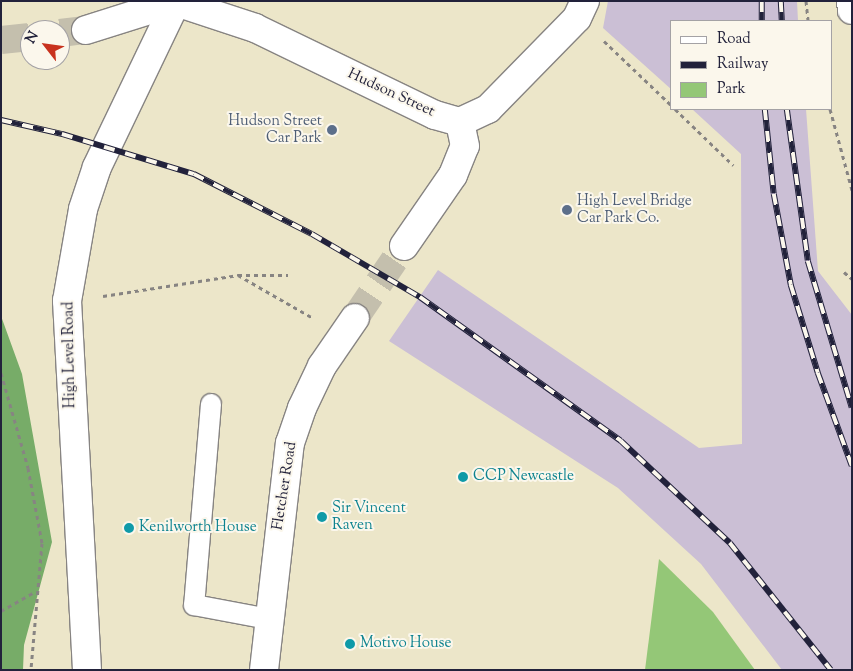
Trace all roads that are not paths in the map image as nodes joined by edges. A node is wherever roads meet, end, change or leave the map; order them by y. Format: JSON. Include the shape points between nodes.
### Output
{"nodes":[{"id":1,"x":851,"y":1,"type":"edge"},
{"id":2,"x":177,"y":2,"type":"edge"},
{"id":3,"x":581,"y":9,"type":"edge"},
{"id":4,"x":852,"y":10,"type":"edge"},
{"id":5,"x":86,"y":30,"type":"tunnel mouth"},
{"id":6,"x":460,"y":122,"type":"junction"},
{"id":7,"x":404,"y":246,"type":"tunnel mouth"},
{"id":8,"x":349,"y":327,"type":"tunnel mouth"},
{"id":9,"x":211,"y":404,"type":"dead end"},
{"id":10,"x":269,"y":619,"type":"junction"},
{"id":11,"x":86,"y":670,"type":"edge"},
{"id":12,"x":264,"y":670,"type":"edge"}],
"edges":[{"from":1,"to":4,"type":"street"},
{"from":2,"to":5,"type":"street"},
{"from":2,"to":6,"type":"street","name":"Hudson Street","via":[[255,28],[435,115]]},
{"from":2,"to":11,"type":"street","name":"High Level Road","via":[[97,167],[83,209],[67,301]]},
{"from":3,"to":6,"type":"street","via":[[488,109]]},
{"from":6,"to":7,"type":"street","via":[[465,146],[452,175]]},
{"from":8,"to":10,"type":"street","name":"Fletcher Road","via":[[322,366],[290,443]]},
{"from":9,"to":10,"type":"lane","via":[[194,605]]},
{"from":10,"to":12,"type":"street","name":"Fletcher Road"}]}
